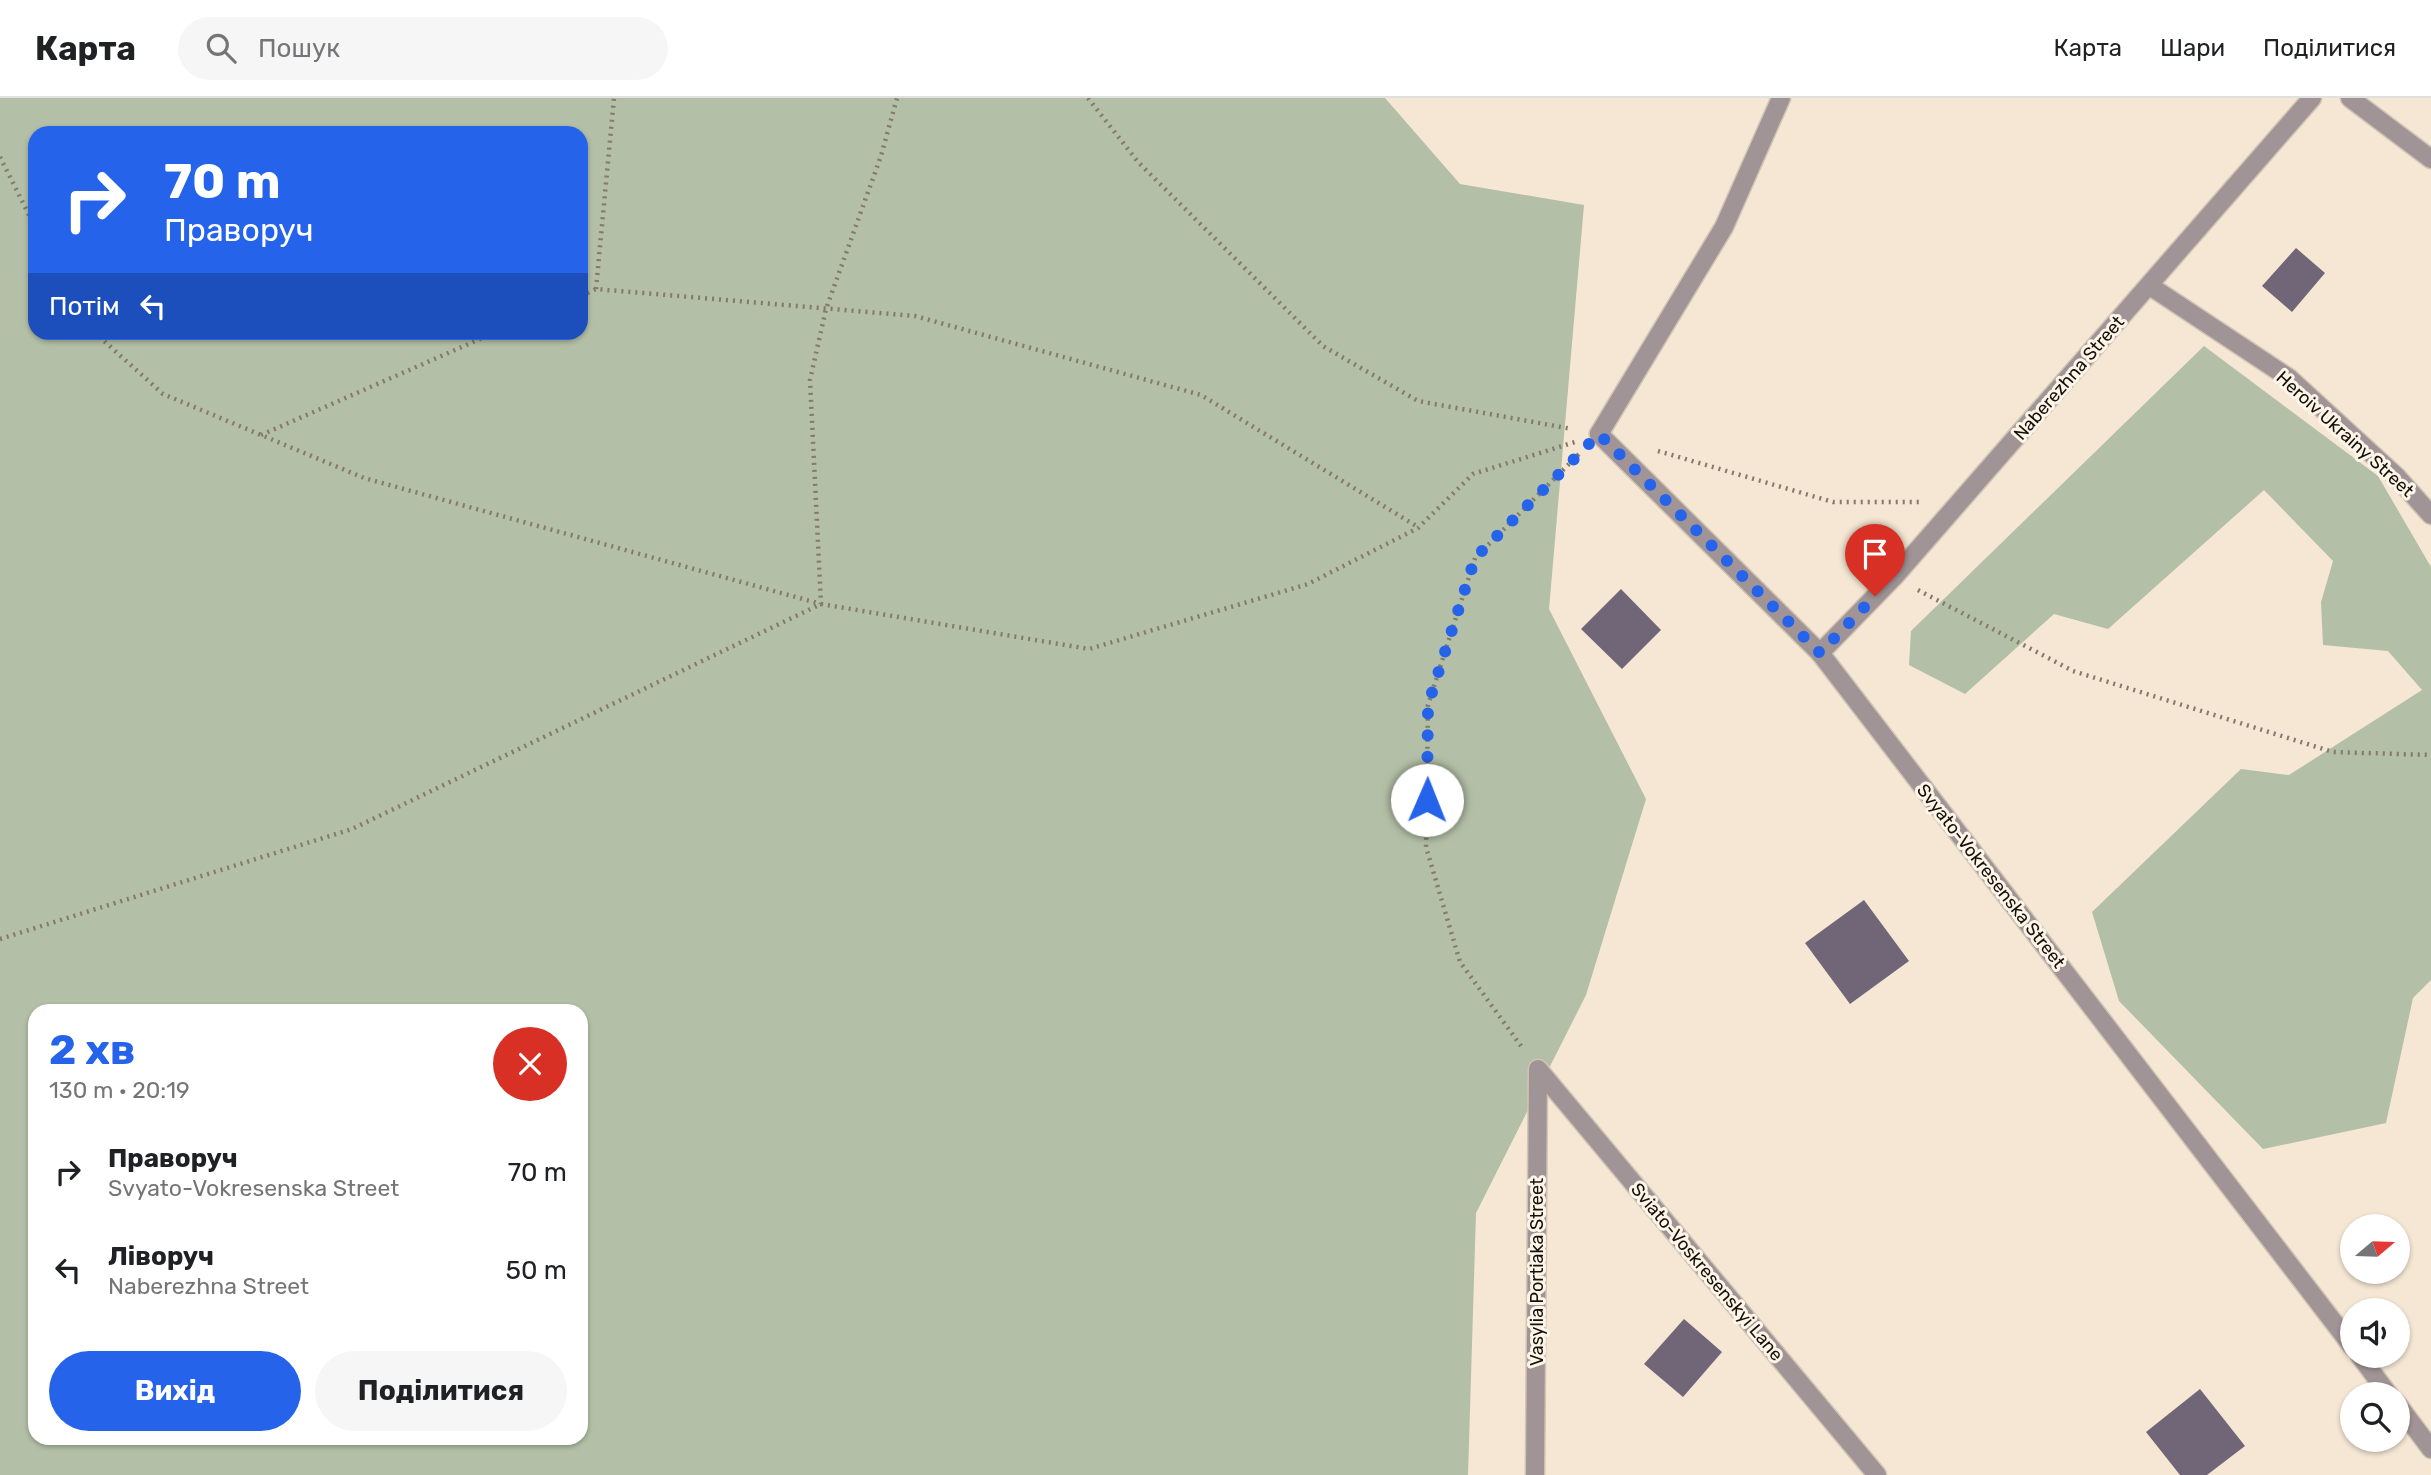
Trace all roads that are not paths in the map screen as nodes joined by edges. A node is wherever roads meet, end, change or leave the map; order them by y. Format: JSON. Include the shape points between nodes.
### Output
{"nodes":[{"id":1,"x":1781,"y":98,"type":"edge"},
{"id":2,"x":2312,"y":98,"type":"edge"},
{"id":3,"x":2350,"y":98,"type":"edge"},
{"id":4,"x":2431,"y":159,"type":"edge"},
{"id":5,"x":2151,"y":286,"type":"junction"},
{"id":6,"x":2431,"y":515,"type":"edge"},
{"id":7,"x":1820,"y":653,"type":"junction"},
{"id":8,"x":1538,"y":1069,"type":"joint"},
{"id":9,"x":2340,"y":1330,"type":"edge"},
{"id":10,"x":2410,"y":1421,"type":"edge"},
{"id":11,"x":2431,"y":1449,"type":"edge"},
{"id":12,"x":1535,"y":1475,"type":"edge"},
{"id":13,"x":1877,"y":1475,"type":"edge"}],
"edges":[{"from":1,"to":7,"type":"street","name":"Svyato-Vokresenska Street","via":[[1724,227],[1599,434]]},
{"from":2,"to":5,"type":"street","name":"Naberezhna Street"},
{"from":3,"to":4,"type":"street"},
{"from":5,"to":6,"type":"street","name":"Heroiv Ukrainy Street","via":[[2289,379],[2397,477]]},
{"from":5,"to":7,"type":"street","name":"Naberezhna Street","via":[[1894,577]]},
{"from":7,"to":9,"type":"street","name":"Svyato-Vokresenska Street"},
{"from":8,"to":12,"type":"street","name":"Vasylia Portiaka Street"},
{"from":8,"to":13,"type":"street","name":"Sviato-Voskresenskyi Lane"},
{"from":10,"to":11,"type":"street"}]}
